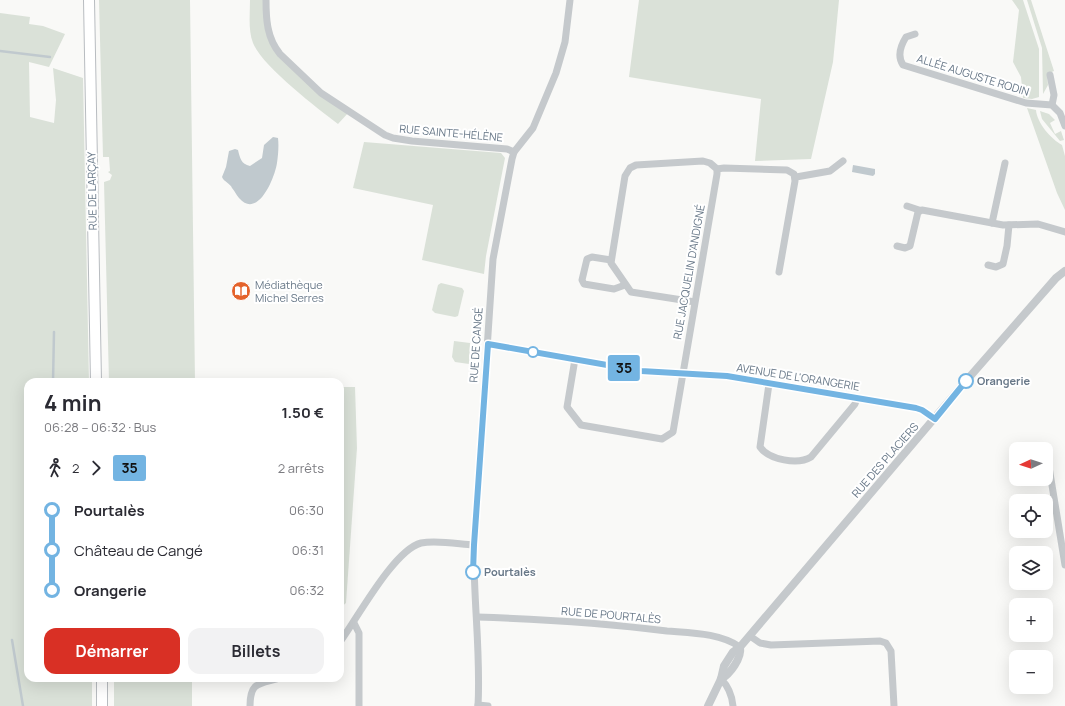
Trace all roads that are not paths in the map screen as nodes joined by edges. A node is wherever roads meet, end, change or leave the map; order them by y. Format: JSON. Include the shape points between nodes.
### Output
{"nodes":[{"id":1,"x":90,"y":0,"type":"edge"},
{"id":2,"x":266,"y":0,"type":"edge"},
{"id":3,"x":570,"y":0,"type":"edge"},
{"id":4,"x":915,"y":34,"type":"dead end"},
{"id":5,"x":1050,"y":75,"type":"dead end"},
{"id":6,"x":1052,"y":105,"type":"junction"},
{"id":7,"x":1065,"y":126,"type":"edge"},
{"id":8,"x":514,"y":152,"type":"junction"},
{"id":9,"x":843,"y":161,"type":"dead end"},
{"id":10,"x":1005,"y":163,"type":"dead end"},
{"id":11,"x":717,"y":172,"type":"junction"},
{"id":12,"x":796,"y":177,"type":"junction"},
{"id":13,"x":907,"y":206,"type":"dead end"},
{"id":14,"x":919,"y":210,"type":"junction"},
{"id":15,"x":992,"y":223,"type":"junction"},
{"id":16,"x":1009,"y":225,"type":"junction"},
{"id":17,"x":1065,"y":232,"type":"edge"},
{"id":18,"x":897,"y":246,"type":"dead end"},
{"id":19,"x":611,"y":260,"type":"junction"},
{"id":20,"x":988,"y":265,"type":"dead end"},
{"id":21,"x":1065,"y":270,"type":"edge"},
{"id":22,"x":779,"y":272,"type":"dead end"},
{"id":23,"x":625,"y":285,"type":"junction"},
{"id":24,"x":695,"y":302,"type":"junction"},
{"id":25,"x":488,"y":344,"type":"junction"},
{"id":26,"x":575,"y":359,"type":"junction"},
{"id":27,"x":683,"y":373,"type":"junction"},
{"id":28,"x":96,"y":378,"type":"edge"},
{"id":29,"x":769,"y":384,"type":"junction"},
{"id":30,"x":857,"y":398,"type":"junction"},
{"id":31,"x":935,"y":419,"type":"junction"},
{"id":32,"x":1051,"y":486,"type":"edge"},
{"id":33,"x":474,"y":545,"type":"junction"},
{"id":34,"x":1065,"y":565,"type":"edge"},
{"id":35,"x":477,"y":617,"type":"junction"},
{"id":36,"x":354,"y":623,"type":"junction"},
{"id":37,"x":750,"y":636,"type":"junction"},
{"id":38,"x":344,"y":637,"type":"edge"},
{"id":39,"x":740,"y":647,"type":"junction"},
{"id":40,"x":721,"y":679,"type":"junction"},
{"id":41,"x":102,"y":682,"type":"edge"},
{"id":42,"x":265,"y":682,"type":"edge"},
{"id":43,"x":102,"y":706,"type":"edge"},
{"id":44,"x":250,"y":706,"type":"edge"},
{"id":45,"x":358,"y":706,"type":"edge"},
{"id":46,"x":478,"y":706,"type":"edge"},
{"id":47,"x":488,"y":706,"type":"edge"},
{"id":48,"x":708,"y":706,"type":"edge"},
{"id":49,"x":733,"y":706,"type":"edge"},
{"id":50,"x":894,"y":706,"type":"edge"}],
"edges":[{"from":1,"to":28,"type":"main road","name":"RUE DE LARÇAY"},
{"from":2,"to":8,"type":"street","name":"RUE SAINTE-HÉLÈNE","via":[[269,33],[280,54],[321,93],[385,135],[412,141],[507,149]]},
{"from":3,"to":8,"type":"street","name":"RUE DE CANGÉ","via":[[565,42],[556,73],[533,128]]},
{"from":4,"to":6,"type":"street","name":"ALLÉE AUGUSTE RODIN","via":[[903,41],[900,56],[903,65],[1026,103]]},
{"from":5,"to":6,"type":"street","via":[[1054,95]]},
{"from":6,"to":7,"type":"street","via":[[1060,113]]},
{"from":8,"to":25,"type":"street","name":"RUE DE CANGÉ","via":[[492,258]]},
{"from":9,"to":12,"type":"street","via":[[830,171]]},
{"from":10,"to":15,"type":"street"},
{"from":11,"to":12,"type":"street","via":[[724,168],[787,170]]},
{"from":11,"to":19,"type":"street","via":[[710,163],[703,161],[642,164],[630,168],[625,176]]},
{"from":11,"to":24,"type":"street","name":"RUE JACQUELIN D'ANDIGNÉ"},
{"from":12,"to":22,"type":"street"},
{"from":13,"to":14,"type":"street"},
{"from":14,"to":15,"type":"street"},
{"from":14,"to":18,"type":"street","via":[[910,246]]},
{"from":15,"to":16,"type":"street"},
{"from":16,"to":17,"type":"street","via":[[1038,224]]},
{"from":16,"to":20,"type":"street","via":[[1003,264],[996,267]]},
{"from":19,"to":23,"type":"street","via":[[612,267]]},
{"from":19,"to":23,"type":"street","via":[[587,258],[582,280],[584,284],[614,290]]},
{"from":21,"to":31,"type":"street","name":"RUE DES PLACIERS","via":[[966,380]]},
{"from":23,"to":24,"type":"street","via":[[631,292]]},
{"from":24,"to":27,"type":"street","name":"RUE JACQUELIN D'ANDIGNÉ"},
{"from":25,"to":26,"type":"street","name":"AVENUE DE L'ORANGERIE"},
{"from":25,"to":33,"type":"street","name":"RUE DE CANGÉ"},
{"from":26,"to":27,"type":"street","name":"AVENUE DE L'ORANGERIE","via":[[641,371]]},
{"from":26,"to":27,"type":"street","name":"RUE JACQUELIN D'ANDIGNÉ","via":[[567,407],[578,423],[662,439],[674,430]]},
{"from":27,"to":29,"type":"street","name":"AVENUE DE L'ORANGERIE","via":[[727,376]]},
{"from":29,"to":30,"type":"street","name":"AVENUE DE L'ORANGERIE"},
{"from":29,"to":30,"type":"street","via":[[760,447],[772,457],[801,462],[811,457],[855,404]]},
{"from":30,"to":31,"type":"street","name":"AVENUE DE L'ORANGERIE","via":[[916,408]]},
{"from":31,"to":37,"type":"street","name":"RUE DES PLACIERS"},
{"from":32,"to":34,"type":"street"},
{"from":33,"to":35,"type":"street","name":"RUE DE CANGÉ"},
{"from":33,"to":36,"type":"street","via":[[421,544],[408,550],[395,562]]},
{"from":35,"to":39,"type":"street","name":"RUE DE POURTALÈS","via":[[618,625],[711,636],[730,641]]},
{"from":35,"to":46,"type":"street","name":"RUE DE CANGÉ"},
{"from":36,"to":38,"type":"street"},
{"from":36,"to":45,"type":"street","via":[[359,633]]},
{"from":37,"to":39,"type":"street","name":"RUE DES PLACIERS"},
{"from":37,"to":50,"type":"street","via":[[760,643],[771,645],[880,641],[886,643],[891,651]]},
{"from":39,"to":40,"type":"street","name":"RUE DES PLACIERS","via":[[732,652],[722,670]]},
{"from":40,"to":48,"type":"street","name":"RUE DES PLACIERS"},
{"from":40,"to":49,"type":"street","via":[[732,695]]},
{"from":41,"to":43,"type":"main road"},
{"from":42,"to":44,"type":"street","via":[[258,684],[251,691]]},
{"from":46,"to":47,"type":"street","name":"RUE DE CANGÉ"}]}
